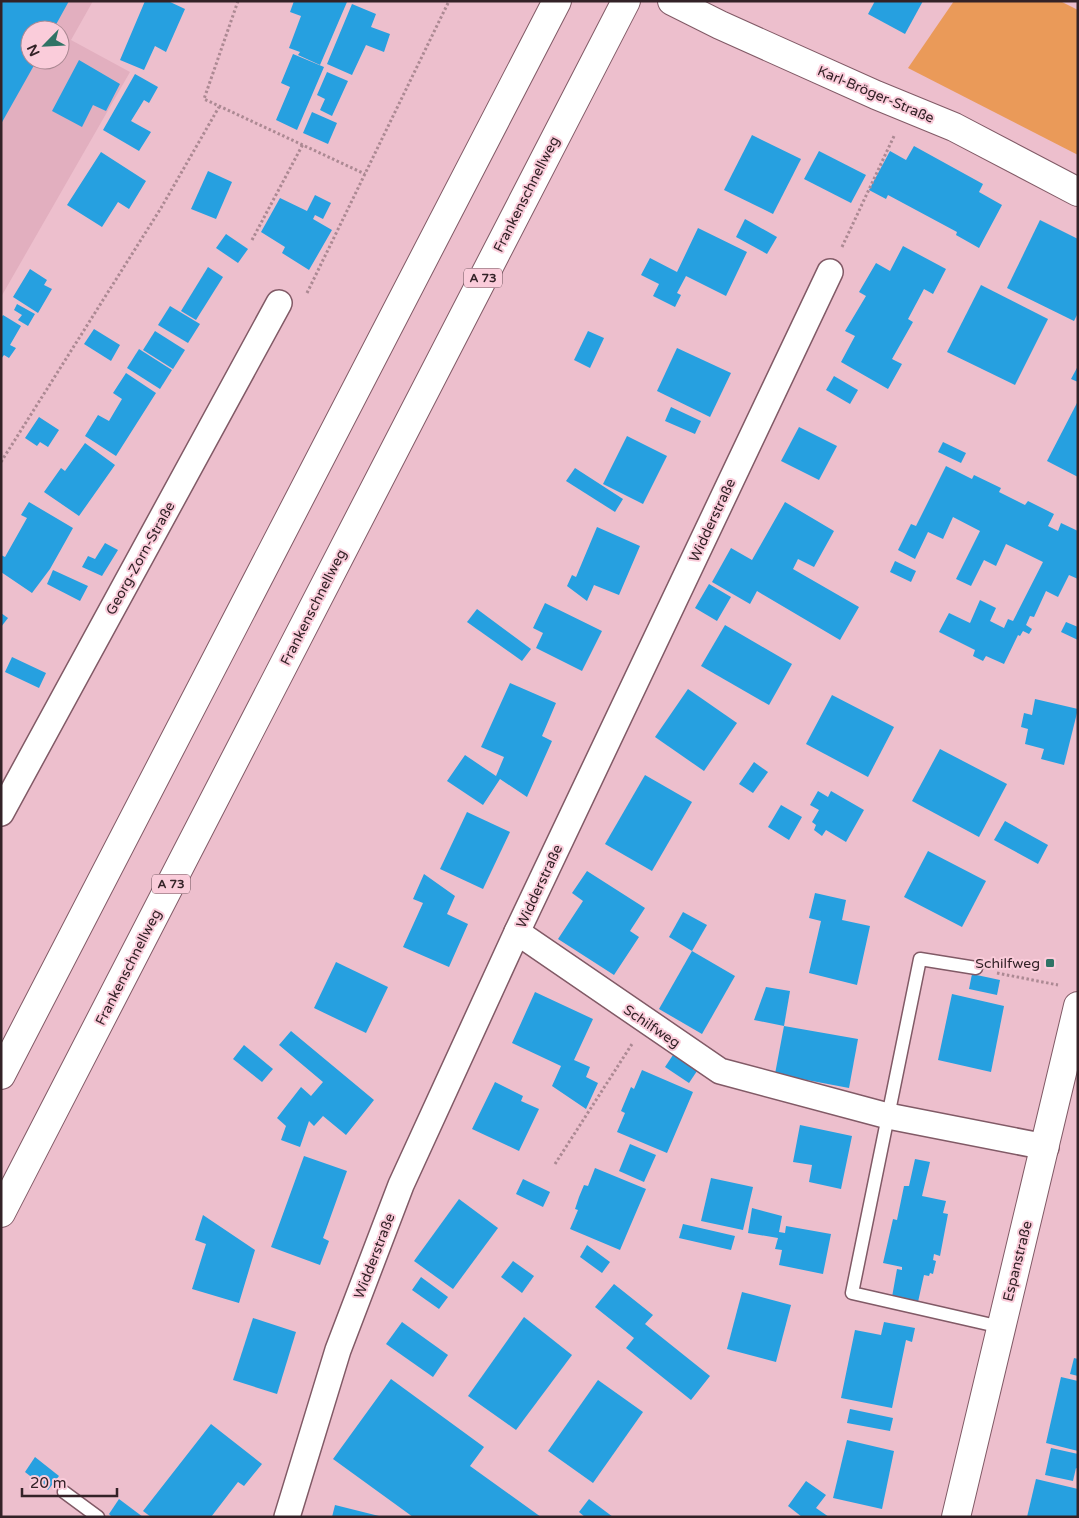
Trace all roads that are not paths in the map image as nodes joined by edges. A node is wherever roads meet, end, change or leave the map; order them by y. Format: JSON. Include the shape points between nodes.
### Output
{"nodes":[{"id":1,"x":557,"y":1,"type":"edge"},
{"id":2,"x":626,"y":1,"type":"edge"},
{"id":3,"x":672,"y":1,"type":"edge"},
{"id":4,"x":1078,"y":192,"type":"edge"},
{"id":5,"x":830,"y":272,"type":"road end"},
{"id":6,"x":279,"y":303,"type":"road end"},
{"id":7,"x":1,"y":813,"type":"edge"},
{"id":8,"x":517,"y":932,"type":"junction"},
{"id":9,"x":976,"y":968,"type":"road end"},
{"id":10,"x":1078,"y":1006,"type":"edge"},
{"id":11,"x":1070,"y":1074,"type":"edge"},
{"id":12,"x":1,"y":1075,"type":"edge"},
{"id":13,"x":888,"y":1116,"type":"junction"},
{"id":14,"x":1046,"y":1147,"type":"junction"},
{"id":15,"x":1,"y":1213,"type":"edge"},
{"id":16,"x":1001,"y":1328,"type":"junction"},
{"id":17,"x":64,"y":1492,"type":"dead end"},
{"id":18,"x":98,"y":1517,"type":"edge"},
{"id":19,"x":287,"y":1517,"type":"edge"},
{"id":20,"x":956,"y":1517,"type":"edge"}],
"edges":[{"from":1,"to":12,"type":"main road"},
{"from":2,"to":15,"type":"main road","name":"Frankenschnellweg","number":"A 73"},
{"from":3,"to":4,"type":"main road","name":"Karl-Bröger-Straße","via":[[720,26],[954,127]]},
{"from":5,"to":8,"type":"street","name":"Widderstraße"},
{"from":6,"to":7,"type":"street","name":"Georg-Zorn-Straße"},
{"from":8,"to":13,"type":"street","name":"Schilfweg","via":[[720,1072]]},
{"from":8,"to":19,"type":"street","name":"Widderstraße","via":[[401,1185],[338,1350]]},
{"from":9,"to":13,"type":"lane","via":[[920,959]]},
{"from":10,"to":11,"type":"main road","name":"Espanstraße"},
{"from":11,"to":14,"type":"main road","name":"Espanstraße"},
{"from":13,"to":14,"type":"street","name":"Schilfweg"},
{"from":13,"to":16,"type":"lane","via":[[852,1293]]},
{"from":14,"to":16,"type":"main road","name":"Espanstraße"},
{"from":16,"to":20,"type":"main road","name":"Espanstraße"},
{"from":17,"to":18,"type":"lane"}]}
